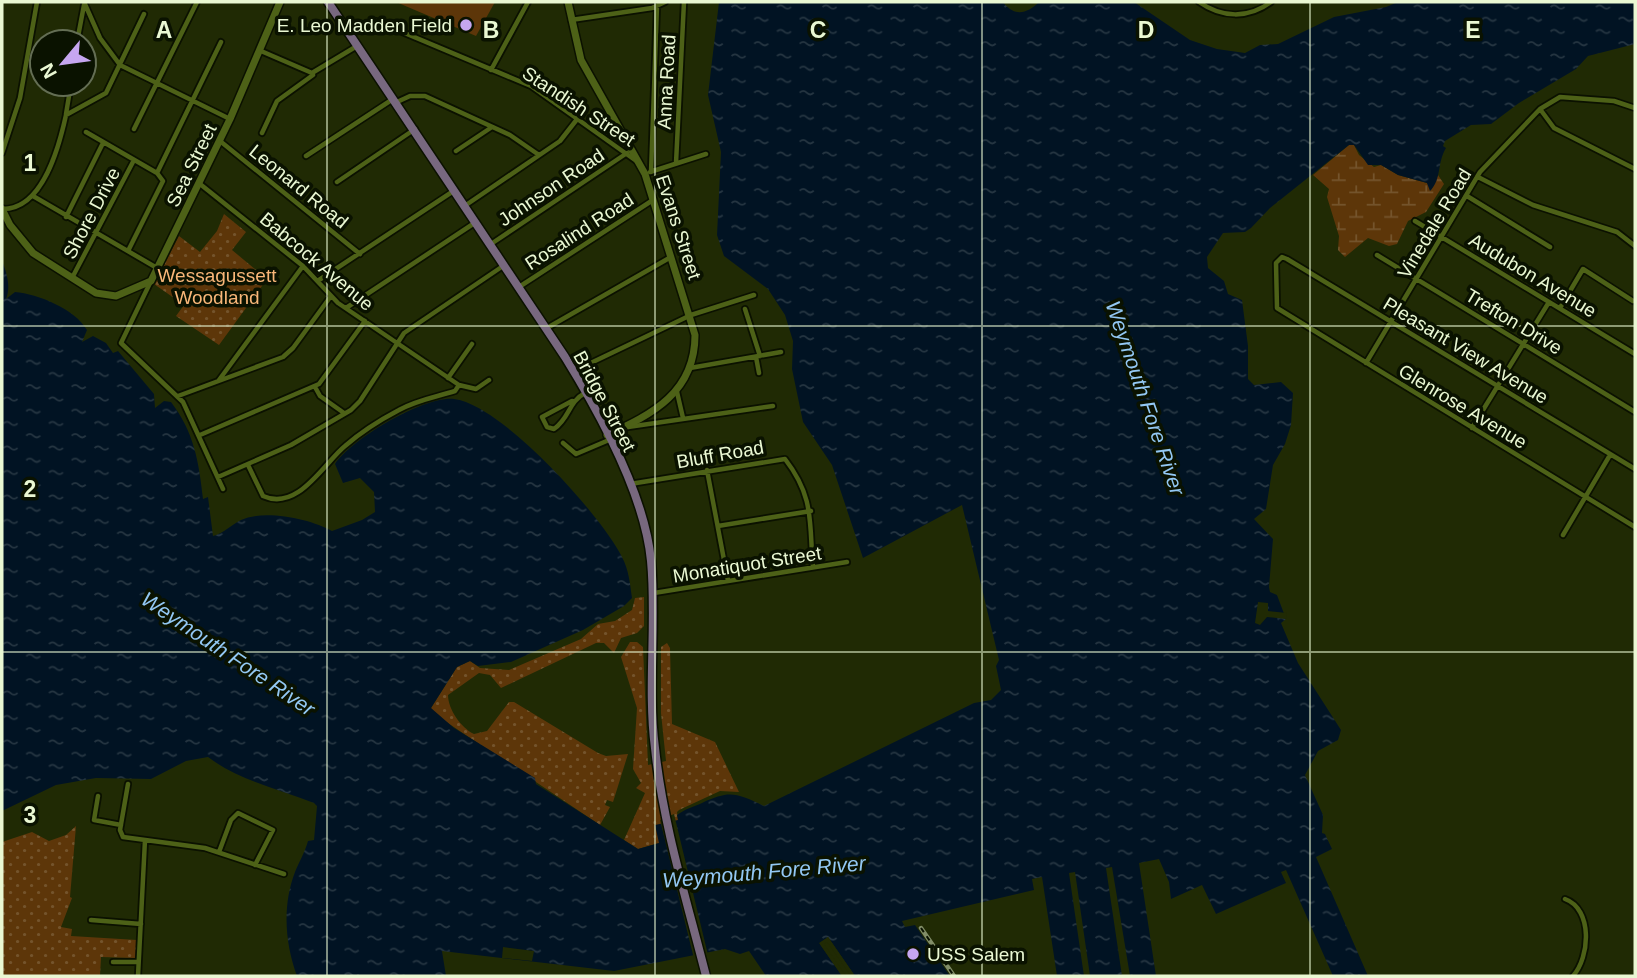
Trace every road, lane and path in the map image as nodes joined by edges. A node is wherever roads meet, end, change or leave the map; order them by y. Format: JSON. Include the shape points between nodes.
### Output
{"nodes":[{"id":1,"x":37,"y":2,"type":"edge"},
{"id":2,"x":280,"y":2,"type":"edge"},
{"id":3,"x":328,"y":2,"type":"edge"},
{"id":4,"x":528,"y":2,"type":"edge"},
{"id":5,"x":568,"y":2,"type":"edge"},
{"id":6,"x":665,"y":2,"type":"edge"},
{"id":7,"x":684,"y":2,"type":"edge"},
{"id":8,"x":1199,"y":2,"type":"edge"},
{"id":9,"x":1270,"y":2,"type":"edge"},
{"id":10,"x":84,"y":3,"type":"edge"},
{"id":11,"x":194,"y":3,"type":"edge"},
{"id":12,"x":657,"y":6,"type":"junction"},
{"id":13,"x":144,"y":14,"type":"dead end"},
{"id":14,"x":571,"y":20,"type":"junction"},
{"id":15,"x":80,"y":28,"type":"edge"},
{"id":16,"x":348,"y":30,"type":"junction"},
{"id":17,"x":221,"y":42,"type":"dead end"},
{"id":18,"x":358,"y":45,"type":"junction"},
{"id":19,"x":261,"y":51,"type":"junction"},
{"id":20,"x":120,"y":65,"type":"junction"},
{"id":21,"x":491,"y":70,"type":"junction"},
{"id":22,"x":317,"y":72,"type":"junction"},
{"id":23,"x":156,"y":83,"type":"junction"},
{"id":24,"x":69,"y":98,"type":"joint"},
{"id":25,"x":395,"y":100,"type":"junction"},
{"id":26,"x":193,"y":102,"type":"junction"},
{"id":27,"x":78,"y":106,"type":"junction"},
{"id":28,"x":1635,"y":108,"type":"edge"},
{"id":29,"x":1540,"y":109,"type":"junction"},
{"id":30,"x":65,"y":115,"type":"junction"},
{"id":31,"x":578,"y":118,"type":"junction"},
{"id":32,"x":230,"y":119,"type":"junction"},
{"id":33,"x":493,"y":127,"type":"junction"},
{"id":34,"x":415,"y":129,"type":"junction"},
{"id":35,"x":134,"y":130,"type":"dead end"},
{"id":36,"x":86,"y":132,"type":"dead end"},
{"id":37,"x":262,"y":133,"type":"dead end"},
{"id":38,"x":220,"y":141,"type":"junction"},
{"id":39,"x":103,"y":143,"type":"junction"},
{"id":40,"x":456,"y":151,"type":"dead end"},
{"id":41,"x":2,"y":153,"type":"edge"},
{"id":42,"x":627,"y":153,"type":"junction"},
{"id":43,"x":706,"y":154,"type":"dead end"},
{"id":44,"x":540,"y":155,"type":"junction"},
{"id":45,"x":306,"y":156,"type":"dead end"},
{"id":46,"x":134,"y":160,"type":"junction"},
{"id":47,"x":638,"y":163,"type":"junction"},
{"id":48,"x":676,"y":163,"type":"junction"},
{"id":49,"x":1635,"y":169,"type":"edge"},
{"id":50,"x":156,"y":173,"type":"junction"},
{"id":51,"x":648,"y":173,"type":"junction"},
{"id":52,"x":1478,"y":177,"type":"junction"},
{"id":53,"x":337,"y":182,"type":"dead end"},
{"id":54,"x":200,"y":184,"type":"junction"},
{"id":55,"x":456,"y":190,"type":"junction"},
{"id":56,"x":33,"y":196,"type":"junction"},
{"id":57,"x":1467,"y":196,"type":"junction"},
{"id":58,"x":653,"y":199,"type":"junction"},
{"id":59,"x":466,"y":205,"type":"junction"},
{"id":60,"x":2,"y":209,"type":"edge"},
{"id":61,"x":66,"y":217,"type":"junction"},
{"id":62,"x":1415,"y":220,"type":"dead end"},
{"id":63,"x":477,"y":222,"type":"junction"},
{"id":64,"x":97,"y":234,"type":"junction"},
{"id":65,"x":1443,"y":237,"type":"junction"},
{"id":66,"x":491,"y":244,"type":"junction"},
{"id":67,"x":1635,"y":246,"type":"edge"},
{"id":68,"x":1549,"y":247,"type":"dead end"},
{"id":69,"x":128,"y":251,"type":"junction"},
{"id":70,"x":360,"y":254,"type":"junction"},
{"id":71,"x":1377,"y":255,"type":"dead end"},
{"id":72,"x":671,"y":257,"type":"junction"},
{"id":73,"x":1282,"y":257,"type":"joint"},
{"id":74,"x":505,"y":264,"type":"junction"},
{"id":75,"x":303,"y":266,"type":"junction"},
{"id":76,"x":158,"y":268,"type":"junction"},
{"id":77,"x":72,"y":278,"type":"junction"},
{"id":78,"x":1417,"y":279,"type":"junction"},
{"id":79,"x":319,"y":280,"type":"junction"},
{"id":80,"x":151,"y":282,"type":"junction"},
{"id":81,"x":519,"y":287,"type":"junction"},
{"id":82,"x":754,"y":295,"type":"dead end"},
{"id":83,"x":331,"y":296,"type":"junction"},
{"id":84,"x":1633,"y":301,"type":"dead end"},
{"id":85,"x":1549,"y":302,"type":"junction"},
{"id":86,"x":346,"y":308,"type":"junction"},
{"id":87,"x":1560,"y":308,"type":"junction"},
{"id":88,"x":745,"y":309,"type":"dead end"},
{"id":89,"x":691,"y":315,"type":"junction"},
{"id":90,"x":365,"y":321,"type":"junction"},
{"id":91,"x":1391,"y":322,"type":"junction"},
{"id":92,"x":547,"y":328,"type":"junction"},
{"id":93,"x":398,"y":343,"type":"junction"},
{"id":94,"x":472,"y":344,"type":"dead end"},
{"id":95,"x":1523,"y":344,"type":"junction"},
{"id":96,"x":781,"y":352,"type":"dead end"},
{"id":97,"x":1635,"y":354,"type":"edge"},
{"id":98,"x":758,"y":356,"type":"junction"},
{"id":99,"x":1366,"y":363,"type":"junction"},
{"id":100,"x":690,"y":368,"type":"junction"},
{"id":101,"x":574,"y":371,"type":"junction"},
{"id":102,"x":759,"y":373,"type":"dead end"},
{"id":103,"x":448,"y":378,"type":"junction"},
{"id":104,"x":219,"y":380,"type":"junction"},
{"id":105,"x":489,"y":380,"type":"dead end"},
{"id":106,"x":459,"y":385,"type":"junction"},
{"id":107,"x":1497,"y":386,"type":"junction"},
{"id":108,"x":314,"y":387,"type":"junction"},
{"id":109,"x":586,"y":392,"type":"junction"},
{"id":110,"x":677,"y":392,"type":"junction"},
{"id":111,"x":178,"y":396,"type":"junction"},
{"id":112,"x":572,"y":401,"type":"junction"},
{"id":113,"x":773,"y":406,"type":"dead end"},
{"id":114,"x":1635,"y":412,"type":"edge"},
{"id":115,"x":345,"y":413,"type":"junction"},
{"id":116,"x":683,"y":418,"type":"junction"},
{"id":117,"x":622,"y":428,"type":"junction"},
{"id":118,"x":1472,"y":428,"type":"junction"},
{"id":119,"x":200,"y":435,"type":"junction"},
{"id":120,"x":608,"y":438,"type":"junction"},
{"id":121,"x":563,"y":443,"type":"dead end"},
{"id":122,"x":1610,"y":455,"type":"junction"},
{"id":123,"x":248,"y":465,"type":"junction"},
{"id":124,"x":1635,"y":469,"type":"edge"},
{"id":125,"x":707,"y":470,"type":"junction"},
{"id":126,"x":218,"y":477,"type":"junction"},
{"id":127,"x":630,"y":484,"type":"junction"},
{"id":128,"x":223,"y":488,"type":"dead end"},
{"id":129,"x":1585,"y":497,"type":"junction"},
{"id":130,"x":811,"y":511,"type":"junction"},
{"id":131,"x":718,"y":526,"type":"junction"},
{"id":132,"x":1635,"y":527,"type":"edge"},
{"id":133,"x":1563,"y":535,"type":"dead end"},
{"id":134,"x":847,"y":562,"type":"dead end"},
{"id":135,"x":813,"y":567,"type":"junction"},
{"id":136,"x":728,"y":581,"type":"junction"},
{"id":137,"x":653,"y":593,"type":"junction"},
{"id":138,"x":128,"y":784,"type":"dead end"},
{"id":139,"x":98,"y":796,"type":"dead end"},
{"id":140,"x":121,"y":825,"type":"junction"},
{"id":141,"x":145,"y":840,"type":"junction"},
{"id":142,"x":219,"y":852,"type":"junction"},
{"id":143,"x":256,"y":865,"type":"junction"},
{"id":144,"x":284,"y":874,"type":"dead end"},
{"id":145,"x":1565,"y":899,"type":"dead end"},
{"id":146,"x":91,"y":920,"type":"dead end"},
{"id":147,"x":141,"y":924,"type":"junction"},
{"id":148,"x":113,"y":962,"type":"dead end"},
{"id":149,"x":138,"y":962,"type":"junction"},
{"id":150,"x":138,"y":976,"type":"edge"},
{"id":151,"x":706,"y":976,"type":"edge"},
{"id":152,"x":1573,"y":976,"type":"edge"}],
"edges":[{"from":1,"to":41,"type":"street","via":[[20,98]]},
{"from":2,"to":19,"type":"street","name":"Sea Street"},
{"from":3,"to":16,"type":"main road","name":"Bridge Street"},
{"from":4,"to":21,"type":"street"},
{"from":5,"to":14,"type":"street","name":"Evans Street"},
{"from":6,"to":12,"type":"street"},
{"from":7,"to":48,"type":"street","name":"Anna Road"},
{"from":8,"to":9,"type":"street","via":[[1239,15]]},
{"from":10,"to":15,"type":"street"},
{"from":10,"to":20,"type":"street","via":[[106,50]]},
{"from":11,"to":23,"type":"street"},
{"from":12,"to":14,"type":"street"},
{"from":12,"to":51,"type":"street"},
{"from":13,"to":20,"type":"street"},
{"from":14,"to":47,"type":"street","name":"Evans Street","via":[[581,60]]},
{"from":16,"to":18,"type":"main road","name":"Bridge Street"},
{"from":16,"to":21,"type":"street","name":"Standish Street","via":[[376,21]]},
{"from":17,"to":26,"type":"street"},
{"from":18,"to":22,"type":"street"},
{"from":18,"to":25,"type":"main road","name":"Bridge Street"},
{"from":19,"to":22,"type":"street","via":[[303,72]]},
{"from":19,"to":32,"type":"street","name":"Sea Street"},
{"from":20,"to":23,"type":"street"},
{"from":20,"to":27,"type":"street","via":[[102,97]]},
{"from":21,"to":31,"type":"street","name":"Standish Street","via":[[531,86]]},
{"from":22,"to":37,"type":"street","via":[[277,101]]},
{"from":23,"to":26,"type":"street"},
{"from":23,"to":35,"type":"street"},
{"from":24,"to":27,"type":"street"},
{"from":24,"to":30,"type":"street"},
{"from":25,"to":33,"type":"street","via":[[425,96]]},
{"from":25,"to":34,"type":"main road","name":"Bridge Street"},
{"from":25,"to":45,"type":"street"},
{"from":26,"to":32,"type":"street"},
{"from":26,"to":50,"type":"street"},
{"from":27,"to":30,"type":"street"},
{"from":28,"to":29,"type":"street","via":[[1614,101],[1560,97]]},
{"from":29,"to":49,"type":"street","via":[[1555,128]]},
{"from":29,"to":52,"type":"street","name":"Vinedale Road"},
{"from":30,"to":56,"type":"street"},
{"from":31,"to":42,"type":"street","name":"Standish Street"},
{"from":31,"to":44,"type":"street","via":[[564,137]]},
{"from":32,"to":38,"type":"street","name":"Sea Street"},
{"from":33,"to":40,"type":"street"},
{"from":33,"to":44,"type":"street"},
{"from":34,"to":53,"type":"street"},
{"from":34,"to":55,"type":"main road","name":"Bridge Street"},
{"from":36,"to":39,"type":"street"},
{"from":38,"to":54,"type":"street","name":"Sea Street"},
{"from":38,"to":70,"type":"street","name":"Leonard Road"},
{"from":39,"to":46,"type":"street"},
{"from":39,"to":61,"type":"street"},
{"from":42,"to":47,"type":"street","name":"Standish Street"},
{"from":42,"to":66,"type":"street","name":"Johnson Road"},
{"from":43,"to":48,"type":"street"},
{"from":44,"to":59,"type":"street"},
{"from":46,"to":50,"type":"street"},
{"from":46,"to":64,"type":"street","name":"Shore Drive"},
{"from":47,"to":51,"type":"street","name":"Evans Street"},
{"from":48,"to":51,"type":"street"},
{"from":50,"to":69,"type":"street","via":[[162,185]]},
{"from":51,"to":58,"type":"street","name":"Evans Street"},
{"from":52,"to":57,"type":"street","name":"Vinedale Road"},
{"from":52,"to":67,"type":"street","via":[[1533,205],[1618,232]]},
{"from":54,"to":75,"type":"street","name":"Babcock Avenue"},
{"from":54,"to":76,"type":"street","name":"Sea Street"},
{"from":55,"to":59,"type":"main road","name":"Bridge Street"},
{"from":55,"to":70,"type":"street"},
{"from":56,"to":60,"type":"street"},
{"from":56,"to":61,"type":"street"},
{"from":57,"to":65,"type":"street","name":"Vinedale Road"},
{"from":57,"to":68,"type":"street"},
{"from":58,"to":72,"type":"street","name":"Evans Street"},
{"from":58,"to":81,"type":"street","name":"Rosalind Road"},
{"from":59,"to":63,"type":"main road","name":"Bridge Street"},
{"from":60,"to":77,"type":"street","via":[[33,253]]},
{"from":61,"to":64,"type":"street"},
{"from":62,"to":65,"type":"street","name":"Audubon Avenue"},
{"from":63,"to":66,"type":"main road","name":"Bridge Street"},
{"from":63,"to":86,"type":"street"},
{"from":64,"to":69,"type":"street"},
{"from":64,"to":77,"type":"street","name":"Shore Drive"},
{"from":65,"to":78,"type":"street","name":"Vinedale Road"},
{"from":65,"to":85,"type":"street","name":"Audubon Avenue"},
{"from":66,"to":74,"type":"main road","name":"Bridge Street"},
{"from":69,"to":76,"type":"street"},
{"from":70,"to":79,"type":"street"},
{"from":71,"to":78,"type":"street","name":"Trefton Drive"},
{"from":72,"to":89,"type":"street","name":"Evans Street"},
{"from":72,"to":92,"type":"street"},
{"from":73,"to":91,"type":"street","name":"Pleasant View Avenue"},
{"from":73,"to":99,"type":"street","name":"Glenrose Avenue","via":[[1274,270],[1277,308]]},
{"from":74,"to":81,"type":"main road","name":"Bridge Street"},
{"from":74,"to":93,"type":"street","via":[[409,329]]},
{"from":75,"to":79,"type":"street","name":"Babcock Avenue"},
{"from":75,"to":104,"type":"street"},
{"from":76,"to":80,"type":"street","name":"Sea Street"},
{"from":77,"to":80,"type":"street","via":[[109,297]]},
{"from":78,"to":91,"type":"street","name":"Vinedale Road"},
{"from":78,"to":95,"type":"street","name":"Trefton Drive"},
{"from":79,"to":83,"type":"street","name":"Babcock Avenue"},
{"from":80,"to":111,"type":"street","name":"Sea Street","via":[[122,338],[123,347]]},
{"from":81,"to":92,"type":"main road","name":"Bridge Street"},
{"from":82,"to":89,"type":"street"},
{"from":83,"to":86,"type":"street","name":"Babcock Avenue"},
{"from":83,"to":104,"type":"street","via":[[288,353]]},
{"from":84,"to":87,"type":"street","via":[[1583,269]]},
{"from":85,"to":87,"type":"street","name":"Audubon Avenue"},
{"from":85,"to":95,"type":"street"},
{"from":86,"to":90,"type":"street","name":"Babcock Avenue"},
{"from":87,"to":97,"type":"street","name":"Audubon Avenue"},
{"from":88,"to":98,"type":"street"},
{"from":89,"to":100,"type":"street","name":"Evans Street","via":[[695,345]]},
{"from":89,"to":101,"type":"street"},
{"from":90,"to":93,"type":"street","name":"Babcock Avenue"},
{"from":90,"to":108,"type":"street","via":[[324,380]]},
{"from":91,"to":99,"type":"street","name":"Vinedale Road"},
{"from":91,"to":107,"type":"street","name":"Pleasant View Avenue"},
{"from":92,"to":101,"type":"main road","name":"Bridge Street"},
{"from":93,"to":103,"type":"street","name":"Babcock Avenue"},
{"from":93,"to":115,"type":"street","via":[[360,401]]},
{"from":94,"to":103,"type":"street"},
{"from":95,"to":107,"type":"street"},
{"from":95,"to":114,"type":"street","name":"Trefton Drive"},
{"from":96,"to":98,"type":"street"},
{"from":98,"to":100,"type":"street"},
{"from":98,"to":102,"type":"street"},
{"from":99,"to":118,"type":"street","name":"Glenrose Avenue"},
{"from":100,"to":110,"type":"street","name":"Evans Street"},
{"from":101,"to":109,"type":"main road","name":"Bridge Street"},
{"from":103,"to":106,"type":"street","name":"Babcock Avenue"},
{"from":104,"to":111,"type":"street"},
{"from":105,"to":106,"type":"street","via":[[476,389]]},
{"from":106,"to":123,"type":"street","via":[[454,392],[399,410],[367,430],[290,496],[263,496]]},
{"from":107,"to":118,"type":"street"},
{"from":107,"to":122,"type":"street","name":"Pleasant View Avenue"},
{"from":108,"to":115,"type":"street"},
{"from":108,"to":119,"type":"street"},
{"from":109,"to":112,"type":"street"},
{"from":109,"to":120,"type":"main road","name":"Bridge Street"},
{"from":110,"to":116,"type":"street"},
{"from":110,"to":117,"type":"street","name":"Evans Street","via":[[659,409]]},
{"from":111,"to":119,"type":"street"},
{"from":112,"to":112,"type":"street","via":[[563,423],[554,429],[547,427],[542,417]]},
{"from":113,"to":116,"type":"street"},
{"from":115,"to":123,"type":"street"},
{"from":116,"to":117,"type":"street"},
{"from":117,"to":120,"type":"street","name":"Evans Street"},
{"from":118,"to":129,"type":"street","name":"Glenrose Avenue"},
{"from":119,"to":126,"type":"street"},
{"from":120,"to":121,"type":"street","via":[[576,454]]},
{"from":120,"to":127,"type":"main road","name":"Bridge Street"},
{"from":122,"to":124,"type":"street","name":"Pleasant View Avenue"},
{"from":122,"to":129,"type":"street"},
{"from":123,"to":126,"type":"street"},
{"from":125,"to":127,"type":"street","name":"Bluff Road"},
{"from":125,"to":130,"type":"street","name":"Bluff Road","via":[[785,459]]},
{"from":125,"to":131,"type":"street"},
{"from":126,"to":128,"type":"street"},
{"from":127,"to":137,"type":"main road","name":"Bridge Street","via":[[647,533]]},
{"from":129,"to":132,"type":"street","name":"Glenrose Avenue"},
{"from":129,"to":133,"type":"street"},
{"from":130,"to":131,"type":"street"},
{"from":130,"to":135,"type":"street","name":"Bluff Road"},
{"from":131,"to":136,"type":"street"},
{"from":134,"to":135,"type":"street","name":"Monatiquot Street"},
{"from":135,"to":136,"type":"street","name":"Monatiquot Street"},
{"from":136,"to":137,"type":"street","name":"Monatiquot Street"},
{"from":137,"to":151,"type":"main road","name":"Bridge Street","via":[[655,751]]},
{"from":138,"to":140,"type":"street"},
{"from":139,"to":140,"type":"street","via":[[94,820]]},
{"from":140,"to":141,"type":"street","via":[[121,835]]},
{"from":141,"to":142,"type":"street"},
{"from":141,"to":147,"type":"street"},
{"from":142,"to":143,"type":"street"},
{"from":142,"to":143,"type":"street","via":[[231,820],[239,814],[273,830]]},
{"from":143,"to":144,"type":"street"},
{"from":145,"to":152,"type":"street","via":[[1576,905],[1584,919],[1583,955]]},
{"from":146,"to":147,"type":"street"},
{"from":147,"to":149,"type":"street"},
{"from":148,"to":149,"type":"street"},
{"from":149,"to":150,"type":"street"}]}
